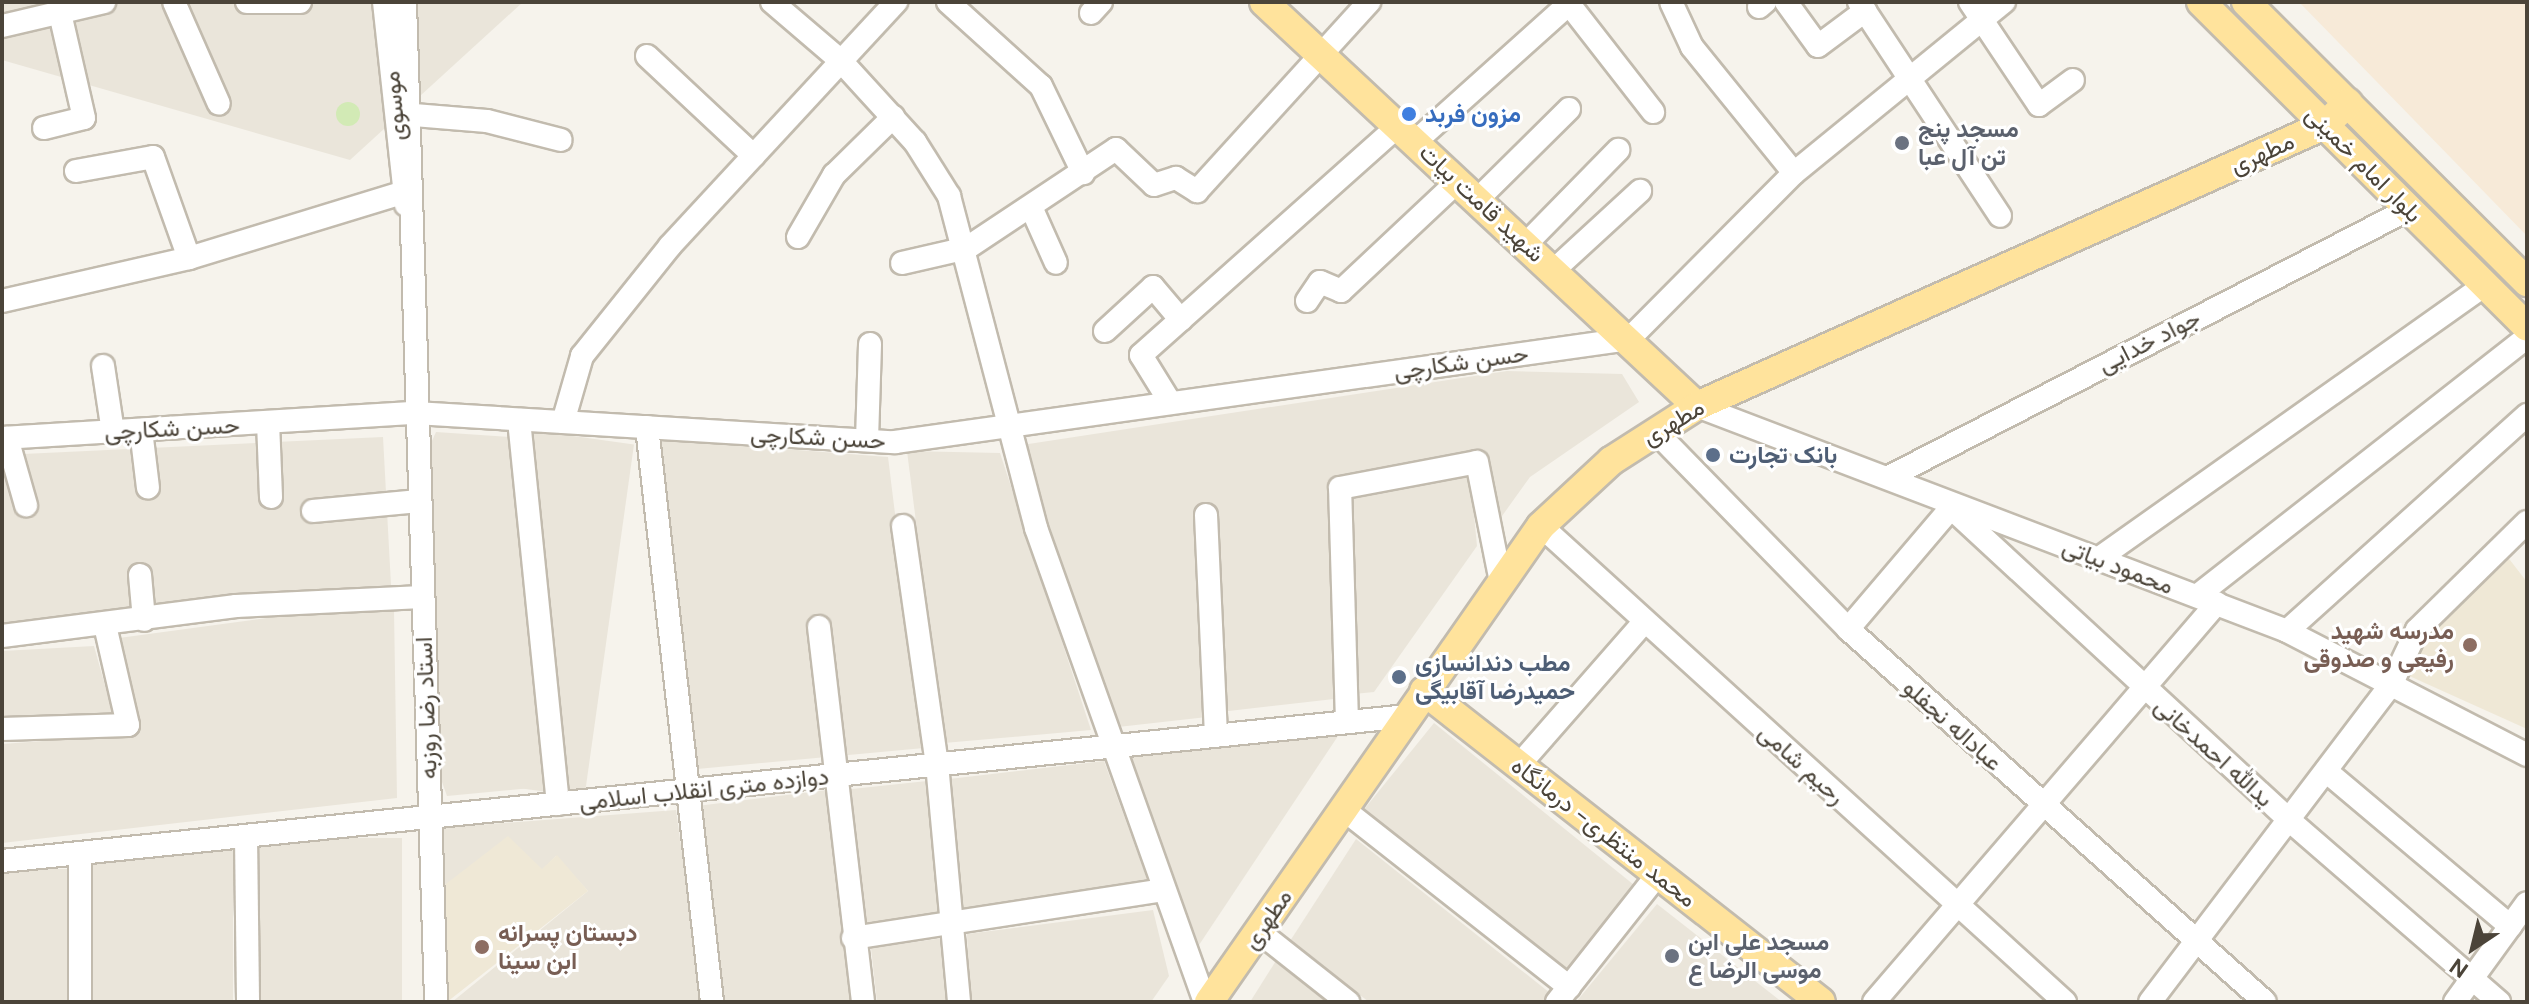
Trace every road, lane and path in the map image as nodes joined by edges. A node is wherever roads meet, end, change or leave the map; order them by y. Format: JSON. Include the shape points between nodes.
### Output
{"nodes":[{"id":1,"x":104,"y":2,"type":"edge"},
{"id":2,"x":174,"y":2,"type":"edge"},
{"id":3,"x":247,"y":2,"type":"edge"},
{"id":4,"x":300,"y":2,"type":"edge"},
{"id":5,"x":384,"y":2,"type":"edge"},
{"id":6,"x":405,"y":2,"type":"edge"},
{"id":7,"x":772,"y":2,"type":"edge"},
{"id":8,"x":896,"y":2,"type":"edge"},
{"id":9,"x":948,"y":2,"type":"edge"},
{"id":10,"x":1264,"y":2,"type":"edge"},
{"id":11,"x":1369,"y":2,"type":"edge"},
{"id":12,"x":1671,"y":2,"type":"edge"},
{"id":13,"x":1786,"y":2,"type":"edge"},
{"id":14,"x":2004,"y":2,"type":"edge"},
{"id":15,"x":2201,"y":2,"type":"edge"},
{"id":16,"x":2246,"y":2,"type":"edge"},
{"id":17,"x":1570,"y":3,"type":"edge"},
{"id":18,"x":1862,"y":6,"type":"edge"},
{"id":19,"x":1977,"y":10,"type":"edge"},
{"id":20,"x":60,"y":13,"type":"junction"},
{"id":21,"x":2,"y":26,"type":"edge"},
{"id":22,"x":647,"y":56,"type":"dead end"},
{"id":23,"x":1323,"y":56,"type":"junction"},
{"id":24,"x":841,"y":61,"type":"junction"},
{"id":25,"x":1910,"y":76,"type":"junction"},
{"id":26,"x":2073,"y":80,"type":"dead end"},
{"id":27,"x":2348,"y":103,"type":"junction"},
{"id":28,"x":219,"y":104,"type":"dead end"},
{"id":29,"x":1569,"y":109,"type":"dead end"},
{"id":30,"x":1653,"y":112,"type":"dead end"},
{"id":31,"x":414,"y":115,"type":"junction"},
{"id":32,"x":893,"y":117,"type":"junction"},
{"id":33,"x":2325,"y":125,"type":"junction"},
{"id":34,"x":44,"y":128,"type":"dead end"},
{"id":35,"x":1407,"y":134,"type":"junction"},
{"id":36,"x":561,"y":140,"type":"dead end"},
{"id":37,"x":1618,"y":150,"type":"dead end"},
{"id":38,"x":754,"y":156,"type":"junction"},
{"id":39,"x":76,"y":171,"type":"dead end"},
{"id":40,"x":1083,"y":173,"type":"junction"},
{"id":41,"x":1794,"y":173,"type":"junction"},
{"id":42,"x":1468,"y":190,"type":"junction"},
{"id":43,"x":1640,"y":191,"type":"dead end"},
{"id":44,"x":404,"y":201,"type":"junction"},
{"id":45,"x":1031,"y":207,"type":"junction"},
{"id":46,"x":2409,"y":209,"type":"junction"},
{"id":47,"x":2000,"y":216,"type":"dead end"},
{"id":48,"x":798,"y":237,"type":"dead end"},
{"id":49,"x":1526,"y":244,"type":"junction"},
{"id":50,"x":967,"y":248,"type":"junction"},
{"id":51,"x":189,"y":258,"type":"junction"},
{"id":52,"x":902,"y":263,"type":"dead end"},
{"id":53,"x":1056,"y":263,"type":"dead end"},
{"id":54,"x":1554,"y":270,"type":"junction"},
{"id":55,"x":2527,"y":282,"type":"edge"},
{"id":56,"x":2485,"y":285,"type":"junction"},
{"id":57,"x":2,"y":301,"type":"edge"},
{"id":58,"x":1307,"y":301,"type":"dead end"},
{"id":59,"x":1181,"y":320,"type":"junction"},
{"id":60,"x":2527,"y":327,"type":"edge"},
{"id":61,"x":1105,"y":331,"type":"dead end"},
{"id":62,"x":2527,"y":337,"type":"edge"},
{"id":63,"x":1629,"y":339,"type":"junction"},
{"id":64,"x":870,"y":344,"type":"dead end"},
{"id":65,"x":103,"y":366,"type":"dead end"},
{"id":66,"x":1170,"y":402,"type":"junction"},
{"id":67,"x":1697,"y":406,"type":"junction"},
{"id":68,"x":415,"y":413,"type":"junction"},
{"id":69,"x":2527,"y":415,"type":"edge"},
{"id":70,"x":519,"y":420,"type":"junction"},
{"id":71,"x":268,"y":422,"type":"junction"},
{"id":72,"x":563,"y":422,"type":"junction"},
{"id":73,"x":1005,"y":426,"type":"junction"},
{"id":74,"x":647,"y":427,"type":"junction"},
{"id":75,"x":141,"y":430,"type":"junction"},
{"id":76,"x":1655,"y":431,"type":"junction"},
{"id":77,"x":113,"y":432,"type":"junction"},
{"id":78,"x":4,"y":438,"type":"edge"},
{"id":79,"x":867,"y":440,"type":"junction"},
{"id":80,"x":1891,"y":476,"type":"junction"},
{"id":81,"x":148,"y":488,"type":"dead end"},
{"id":82,"x":271,"y":497,"type":"dead end"},
{"id":83,"x":419,"y":501,"type":"junction"},
{"id":84,"x":1944,"y":501,"type":"junction"},
{"id":85,"x":26,"y":505,"type":"dead end"},
{"id":86,"x":313,"y":511,"type":"dead end"},
{"id":87,"x":1206,"y":515,"type":"dead end"},
{"id":88,"x":2527,"y":522,"type":"edge"},
{"id":89,"x":903,"y":526,"type":"dead end"},
{"id":90,"x":1541,"y":526,"type":"junction"},
{"id":91,"x":2098,"y":559,"type":"junction"},
{"id":92,"x":140,"y":575,"type":"dead end"},
{"id":93,"x":1501,"y":582,"type":"junction"},
{"id":94,"x":422,"y":597,"type":"junction"},
{"id":95,"x":2207,"y":600,"type":"junction"},
{"id":96,"x":144,"y":620,"type":"junction"},
{"id":97,"x":1645,"y":621,"type":"junction"},
{"id":98,"x":105,"y":625,"type":"junction"},
{"id":99,"x":819,"y":627,"type":"dead end"},
{"id":100,"x":1848,"y":629,"type":"junction"},
{"id":101,"x":2287,"y":631,"type":"junction"},
{"id":102,"x":2,"y":636,"type":"edge"},
{"id":103,"x":2391,"y":685,"type":"junction"},
{"id":104,"x":2143,"y":689,"type":"junction"},
{"id":105,"x":1424,"y":691,"type":"junction"},
{"id":106,"x":1407,"y":716,"type":"junction"},
{"id":107,"x":1347,"y":722,"type":"junction"},
{"id":108,"x":2,"y":729,"type":"edge"},
{"id":109,"x":1216,"y":736,"type":"junction"},
{"id":110,"x":1115,"y":746,"type":"junction"},
{"id":111,"x":2527,"y":755,"type":"edge"},
{"id":112,"x":937,"y":764,"type":"junction"},
{"id":113,"x":1519,"y":765,"type":"junction"},
{"id":114,"x":2326,"y":771,"type":"junction"},
{"id":115,"x":834,"y":775,"type":"junction"},
{"id":116,"x":685,"y":791,"type":"junction"},
{"id":117,"x":558,"y":804,"type":"junction"},
{"id":118,"x":2043,"y":806,"type":"junction"},
{"id":119,"x":1343,"y":809,"type":"junction"},
{"id":120,"x":430,"y":817,"type":"junction"},
{"id":121,"x":2289,"y":820,"type":"junction"},
{"id":122,"x":246,"y":836,"type":"junction"},
{"id":123,"x":80,"y":853,"type":"junction"},
{"id":124,"x":2,"y":861,"type":"edge"},
{"id":125,"x":1658,"y":874,"type":"junction"},
{"id":126,"x":1163,"y":890,"type":"junction"},
{"id":127,"x":2527,"y":903,"type":"edge"},
{"id":128,"x":1958,"y":905,"type":"junction"},
{"id":129,"x":951,"y":922,"type":"junction"},
{"id":130,"x":2510,"y":926,"type":"junction"},
{"id":131,"x":1258,"y":931,"type":"junction"},
{"id":132,"x":853,"y":938,"type":"junction"},
{"id":133,"x":2196,"y":941,"type":"junction"},
{"id":134,"x":2472,"y":978,"type":"junction"},
{"id":135,"x":1563,"y":994,"type":"edge"},
{"id":136,"x":80,"y":1002,"type":"edge"},
{"id":137,"x":248,"y":1002,"type":"edge"},
{"id":138,"x":436,"y":1002,"type":"edge"},
{"id":139,"x":712,"y":1002,"type":"edge"},
{"id":140,"x":863,"y":1002,"type":"edge"},
{"id":141,"x":959,"y":1002,"type":"edge"},
{"id":142,"x":1207,"y":1002,"type":"edge"},
{"id":143,"x":1348,"y":1002,"type":"edge"},
{"id":144,"x":1821,"y":1002,"type":"edge"},
{"id":145,"x":1874,"y":1002,"type":"edge"},
{"id":146,"x":2065,"y":1002,"type":"edge"},
{"id":147,"x":2150,"y":1002,"type":"edge"},
{"id":148,"x":2265,"y":1002,"type":"edge"},
{"id":149,"x":2455,"y":1002,"type":"edge"},
{"id":150,"x":2499,"y":1002,"type":"edge"}],
"edges":[{"from":1,"to":20,"type":"street"},
{"from":2,"to":28,"type":"street"},
{"from":3,"to":4,"type":"street"},
{"from":5,"to":44,"type":"street","name":"موسوی"},
{"from":6,"to":31,"type":"street","name":"موسوی"},
{"from":7,"to":24,"type":"street"},
{"from":8,"to":24,"type":"street"},
{"from":9,"to":40,"type":"street","via":[[1041,86]]},
{"from":10,"to":23,"type":"main road","name":"شهید قامت بیات"},
{"from":11,"to":23,"type":"street"},
{"from":12,"to":41,"type":"street","via":[[1692,47]]},
{"from":13,"to":18,"type":"street","via":[[1818,46]]},
{"from":14,"to":19,"type":"street"},
{"from":15,"to":33,"type":"main road","name":"بلوار امام خمینی"},
{"from":16,"to":27,"type":"main road","name":"بلوار امام خمینی"},
{"from":17,"to":30,"type":"street"},
{"from":17,"to":35,"type":"street"},
{"from":18,"to":25,"type":"street"},
{"from":19,"to":25,"type":"street"},
{"from":19,"to":26,"type":"street","via":[[2039,105]]},
{"from":20,"to":21,"type":"street"},
{"from":20,"to":34,"type":"street","via":[[84,118]]},
{"from":22,"to":38,"type":"street"},
{"from":23,"to":35,"type":"main road","name":"شهید قامت بیات"},
{"from":23,"to":40,"type":"street","via":[[1197,191],[1176,178],[1154,185],[1116,149]]},
{"from":24,"to":32,"type":"street"},
{"from":24,"to":38,"type":"street"},
{"from":25,"to":41,"type":"street"},
{"from":25,"to":47,"type":"street"},
{"from":27,"to":33,"type":"main road","name":"مطهری"},
{"from":27,"to":55,"type":"main road","name":"بلوار امام خمینی"},
{"from":29,"to":42,"type":"street"},
{"from":31,"to":36,"type":"street","via":[[487,121]]},
{"from":31,"to":44,"type":"street","name":"موسوی","via":[[416,184]]},
{"from":32,"to":48,"type":"street","via":[[834,175]]},
{"from":32,"to":50,"type":"street","via":[[949,196]]},
{"from":33,"to":46,"type":"main road","name":"بلوار امام خمینی"},
{"from":33,"to":67,"type":"main road","name":"مطهری"},
{"from":35,"to":42,"type":"main road","name":"شهید قامت بیات"},
{"from":35,"to":59,"type":"street"},
{"from":37,"to":49,"type":"street"},
{"from":38,"to":72,"type":"street","via":[[582,356]]},
{"from":39,"to":51,"type":"street","via":[[153,157]]},
{"from":40,"to":45,"type":"street"},
{"from":41,"to":63,"type":"street"},
{"from":42,"to":49,"type":"main road","name":"شهید قامت بیات"},
{"from":42,"to":58,"type":"street","via":[[1341,291],[1320,282]]},
{"from":43,"to":54,"type":"street"},
{"from":44,"to":51,"type":"street"},
{"from":44,"to":68,"type":"street","name":"موسوی"},
{"from":45,"to":50,"type":"street"},
{"from":45,"to":53,"type":"street"},
{"from":46,"to":56,"type":"main road","name":"بلوار امام خمینی"},
{"from":46,"to":80,"type":"street","name":"جواد خدایی"},
{"from":49,"to":54,"type":"main road","name":"شهید قامت بیات"},
{"from":50,"to":52,"type":"street"},
{"from":50,"to":73,"type":"street"},
{"from":51,"to":57,"type":"street"},
{"from":54,"to":63,"type":"main road","name":"شهید قامت بیات"},
{"from":56,"to":60,"type":"main road","name":"بلوار امام خمینی"},
{"from":56,"to":91,"type":"street"},
{"from":59,"to":61,"type":"street","via":[[1153,287]]},
{"from":59,"to":66,"type":"street","via":[[1141,355]]},
{"from":62,"to":95,"type":"street"},
{"from":63,"to":66,"type":"street","name":"حسن شکارچی"},
{"from":63,"to":67,"type":"main road","name":"شهید قامت بیات"},
{"from":64,"to":79,"type":"street"},
{"from":65,"to":77,"type":"street"},
{"from":66,"to":73,"type":"street","name":"حسن شکارچی"},
{"from":67,"to":76,"type":"main road","name":"مطهری"},
{"from":67,"to":80,"type":"street","name":"محمود بیاتی"},
{"from":68,"to":70,"type":"street","name":"حسن شکارچی"},
{"from":68,"to":71,"type":"street","name":"حسن شکارچی"},
{"from":68,"to":83,"type":"street","name":"استاد رضا روزبه"},
{"from":69,"to":101,"type":"street"},
{"from":70,"to":72,"type":"street","name":"حسن شکارچی"},
{"from":70,"to":117,"type":"street"},
{"from":71,"to":75,"type":"street","name":"حسن شکارچی"},
{"from":71,"to":82,"type":"street"},
{"from":72,"to":74,"type":"street","name":"حسن شکارچی"},
{"from":73,"to":79,"type":"street","name":"حسن شکارچی"},
{"from":73,"to":110,"type":"street"},
{"from":74,"to":79,"type":"street","name":"حسن شکارچی"},
{"from":74,"to":116,"type":"street"},
{"from":75,"to":77,"type":"street","name":"حسن شکارچی"},
{"from":75,"to":81,"type":"street"},
{"from":76,"to":90,"type":"main road","name":"مطهری"},
{"from":76,"to":100,"type":"street","name":"عباداله نجفلو"},
{"from":77,"to":78,"type":"street","name":"حسن شکارچی"},
{"from":78,"to":85,"type":"street"},
{"from":80,"to":84,"type":"street","name":"محمود بیاتی"},
{"from":83,"to":86,"type":"street"},
{"from":83,"to":94,"type":"street","name":"استاد رضا روزبه"},
{"from":84,"to":91,"type":"street","name":"محمود بیاتی"},
{"from":84,"to":100,"type":"street"},
{"from":84,"to":104,"type":"street","name":"یدالله احمدخانی"},
{"from":87,"to":109,"type":"street"},
{"from":88,"to":103,"type":"street","via":[[2417,630]]},
{"from":89,"to":112,"type":"street"},
{"from":90,"to":93,"type":"main road","name":"مطهری"},
{"from":90,"to":97,"type":"street","name":"رحیم شامی"},
{"from":91,"to":95,"type":"street","name":"محمود بیاتی"},
{"from":92,"to":96,"type":"street"},
{"from":93,"to":105,"type":"main road","name":"مطهری"},
{"from":93,"to":107,"type":"street","via":[[1477,462],[1340,488]]},
{"from":94,"to":96,"type":"street","via":[[236,606]]},
{"from":94,"to":120,"type":"street","name":"استاد رضا روزبه"},
{"from":95,"to":101,"type":"street","name":"محمود بیاتی"},
{"from":95,"to":104,"type":"street"},
{"from":96,"to":98,"type":"street"},
{"from":97,"to":113,"type":"street"},
{"from":97,"to":128,"type":"street","name":"رحیم شامی"},
{"from":98,"to":102,"type":"street"},
{"from":98,"to":108,"type":"street","via":[[128,725]]},
{"from":99,"to":115,"type":"street"},
{"from":100,"to":118,"type":"street","name":"عباداله نجفلو"},
{"from":101,"to":103,"type":"street","name":"محمود بیاتی"},
{"from":103,"to":111,"type":"street","name":"محمود بیاتی"},
{"from":103,"to":114,"type":"street"},
{"from":104,"to":118,"type":"street"},
{"from":104,"to":121,"type":"street","name":"یدالله احمدخانی"},
{"from":105,"to":106,"type":"main road","name":"مطهری"},
{"from":105,"to":113,"type":"main road","name":"محمد منتظری- درمانگاه"},
{"from":106,"to":107,"type":"street","name":"دوازده متری انقلاب اسلامی"},
{"from":106,"to":119,"type":"main road","name":"مطهری"},
{"from":107,"to":109,"type":"street","name":"دوازده متری انقلاب اسلامی"},
{"from":109,"to":110,"type":"street","name":"دوازده متری انقلاب اسلامی"},
{"from":110,"to":112,"type":"street","name":"دوازده متری انقلاب اسلامی"},
{"from":110,"to":126,"type":"street"},
{"from":112,"to":115,"type":"street","name":"دوازده متری انقلاب اسلامی"},
{"from":112,"to":129,"type":"street"},
{"from":113,"to":125,"type":"main road","name":"محمد منتظری- درمانگاه"},
{"from":114,"to":121,"type":"street"},
{"from":114,"to":130,"type":"street"},
{"from":115,"to":116,"type":"street","name":"دوازده متری انقلاب اسلامی"},
{"from":115,"to":132,"type":"street"},
{"from":116,"to":117,"type":"street","name":"دوازده متری انقلاب اسلامی"},
{"from":116,"to":139,"type":"street"},
{"from":117,"to":120,"type":"street","name":"دوازده متری انقلاب اسلامی"},
{"from":118,"to":128,"type":"street"},
{"from":118,"to":133,"type":"street","name":"عباداله نجفلو"},
{"from":119,"to":131,"type":"main road","name":"مطهری"},
{"from":119,"to":135,"type":"street"},
{"from":120,"to":122,"type":"street","name":"دوازده متری انقلاب اسلامی"},
{"from":120,"to":138,"type":"street","name":"استاد رضا روزبه"},
{"from":121,"to":133,"type":"street"},
{"from":121,"to":134,"type":"street","name":"یدالله احمدخانی"},
{"from":122,"to":123,"type":"street","name":"دوازده متری انقلاب اسلامی"},
{"from":122,"to":137,"type":"street"},
{"from":123,"to":124,"type":"street","name":"دوازده متری انقلاب اسلامی"},
{"from":123,"to":136,"type":"street"},
{"from":125,"to":135,"type":"street"},
{"from":125,"to":144,"type":"main road","name":"محمد منتظری- درمانگاه"},
{"from":126,"to":129,"type":"street"},
{"from":126,"to":142,"type":"street"},
{"from":127,"to":130,"type":"street"},
{"from":128,"to":145,"type":"street"},
{"from":128,"to":146,"type":"street","name":"رحیم شامی"},
{"from":129,"to":132,"type":"street"},
{"from":129,"to":141,"type":"street"},
{"from":130,"to":134,"type":"street"},
{"from":131,"to":142,"type":"main road","name":"مطهری"},
{"from":131,"to":143,"type":"street"},
{"from":132,"to":140,"type":"street"},
{"from":133,"to":147,"type":"street"},
{"from":133,"to":148,"type":"street","name":"عباداله نجفلو"},
{"from":134,"to":149,"type":"street"},
{"from":134,"to":150,"type":"street","name":"یدالله احمدخانی"}]}
